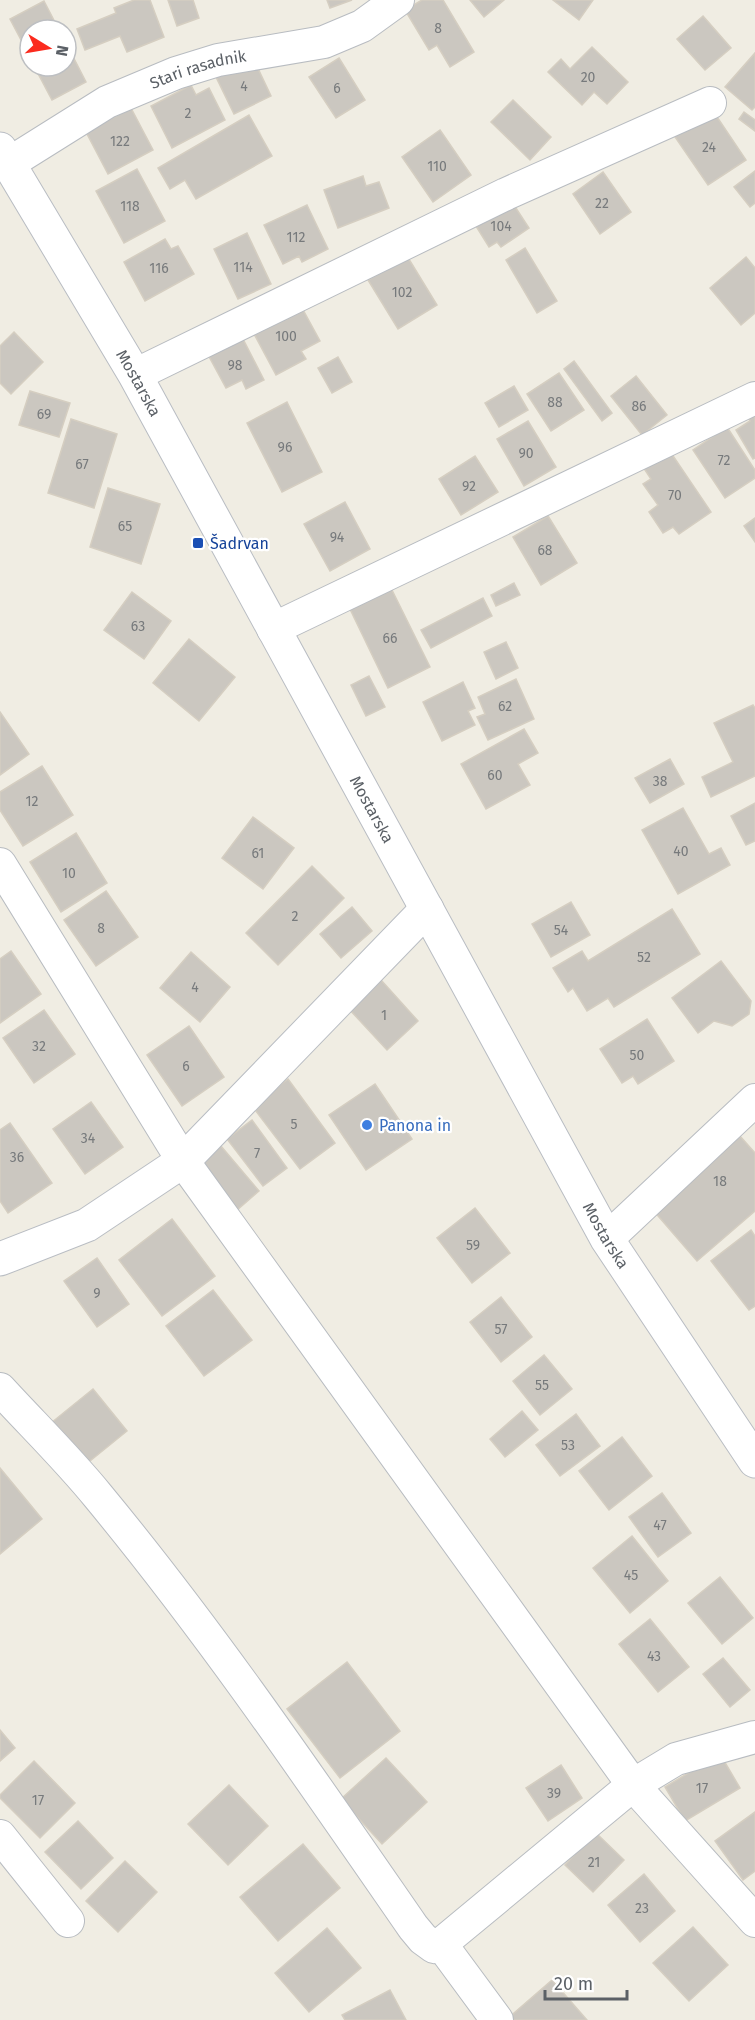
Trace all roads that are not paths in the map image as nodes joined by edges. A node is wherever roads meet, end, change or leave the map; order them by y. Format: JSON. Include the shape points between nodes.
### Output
{"nodes":[{"id":1,"x":398,"y":0,"type":"edge"},
{"id":2,"x":710,"y":103,"type":"dead end"},
{"id":3,"x":4,"y":157,"type":"edge"},
{"id":4,"x":135,"y":375,"type":"junction"},
{"id":5,"x":755,"y":398,"type":"edge"},
{"id":6,"x":273,"y":628,"type":"junction"},
{"id":7,"x":0,"y":864,"type":"edge"},
{"id":8,"x":427,"y":909,"type":"junction"},
{"id":9,"x":755,"y":1100,"type":"edge"},
{"id":10,"x":183,"y":1161,"type":"junction"},
{"id":11,"x":607,"y":1239,"type":"junction"},
{"id":12,"x":0,"y":1259,"type":"edge"},
{"id":13,"x":0,"y":1389,"type":"edge"},
{"id":14,"x":755,"y":1461,"type":"edge"},
{"id":15,"x":755,"y":1737,"type":"edge"},
{"id":16,"x":633,"y":1785,"type":"junction"},
{"id":17,"x":0,"y":1836,"type":"edge"},
{"id":18,"x":68,"y":1921,"type":"dead end"},
{"id":19,"x":755,"y":1921,"type":"edge"},
{"id":20,"x":441,"y":1944,"type":"junction"},
{"id":21,"x":497,"y":2020,"type":"edge"}],
"edges":[{"from":1,"to":3,"type":"street","name":"Stari rasadnik","via":[[362,26],[324,42],[218,60],[176,73],[107,102]]},
{"from":2,"to":4,"type":"street","via":[[506,194]]},
{"from":3,"to":4,"type":"main road","name":"Mostarska"},
{"from":4,"to":6,"type":"main road","name":"Mostarska"},
{"from":5,"to":6,"type":"street"},
{"from":6,"to":8,"type":"main road","name":"Mostarska"},
{"from":7,"to":10,"type":"street"},
{"from":8,"to":10,"type":"main road"},
{"from":8,"to":11,"type":"main road","name":"Mostarska"},
{"from":9,"to":11,"type":"street"},
{"from":10,"to":12,"type":"main road","via":[[87,1225]]},
{"from":10,"to":16,"type":"street"},
{"from":11,"to":14,"type":"main road","name":"Mostarska"},
{"from":13,"to":20,"type":"street","via":[[96,1494],[182,1601],[418,1933],[434,1947]]},
{"from":15,"to":16,"type":"street","via":[[676,1759]]},
{"from":16,"to":19,"type":"street"},
{"from":16,"to":20,"type":"street"},
{"from":17,"to":18,"type":"street"},
{"from":20,"to":21,"type":"street"}]}
